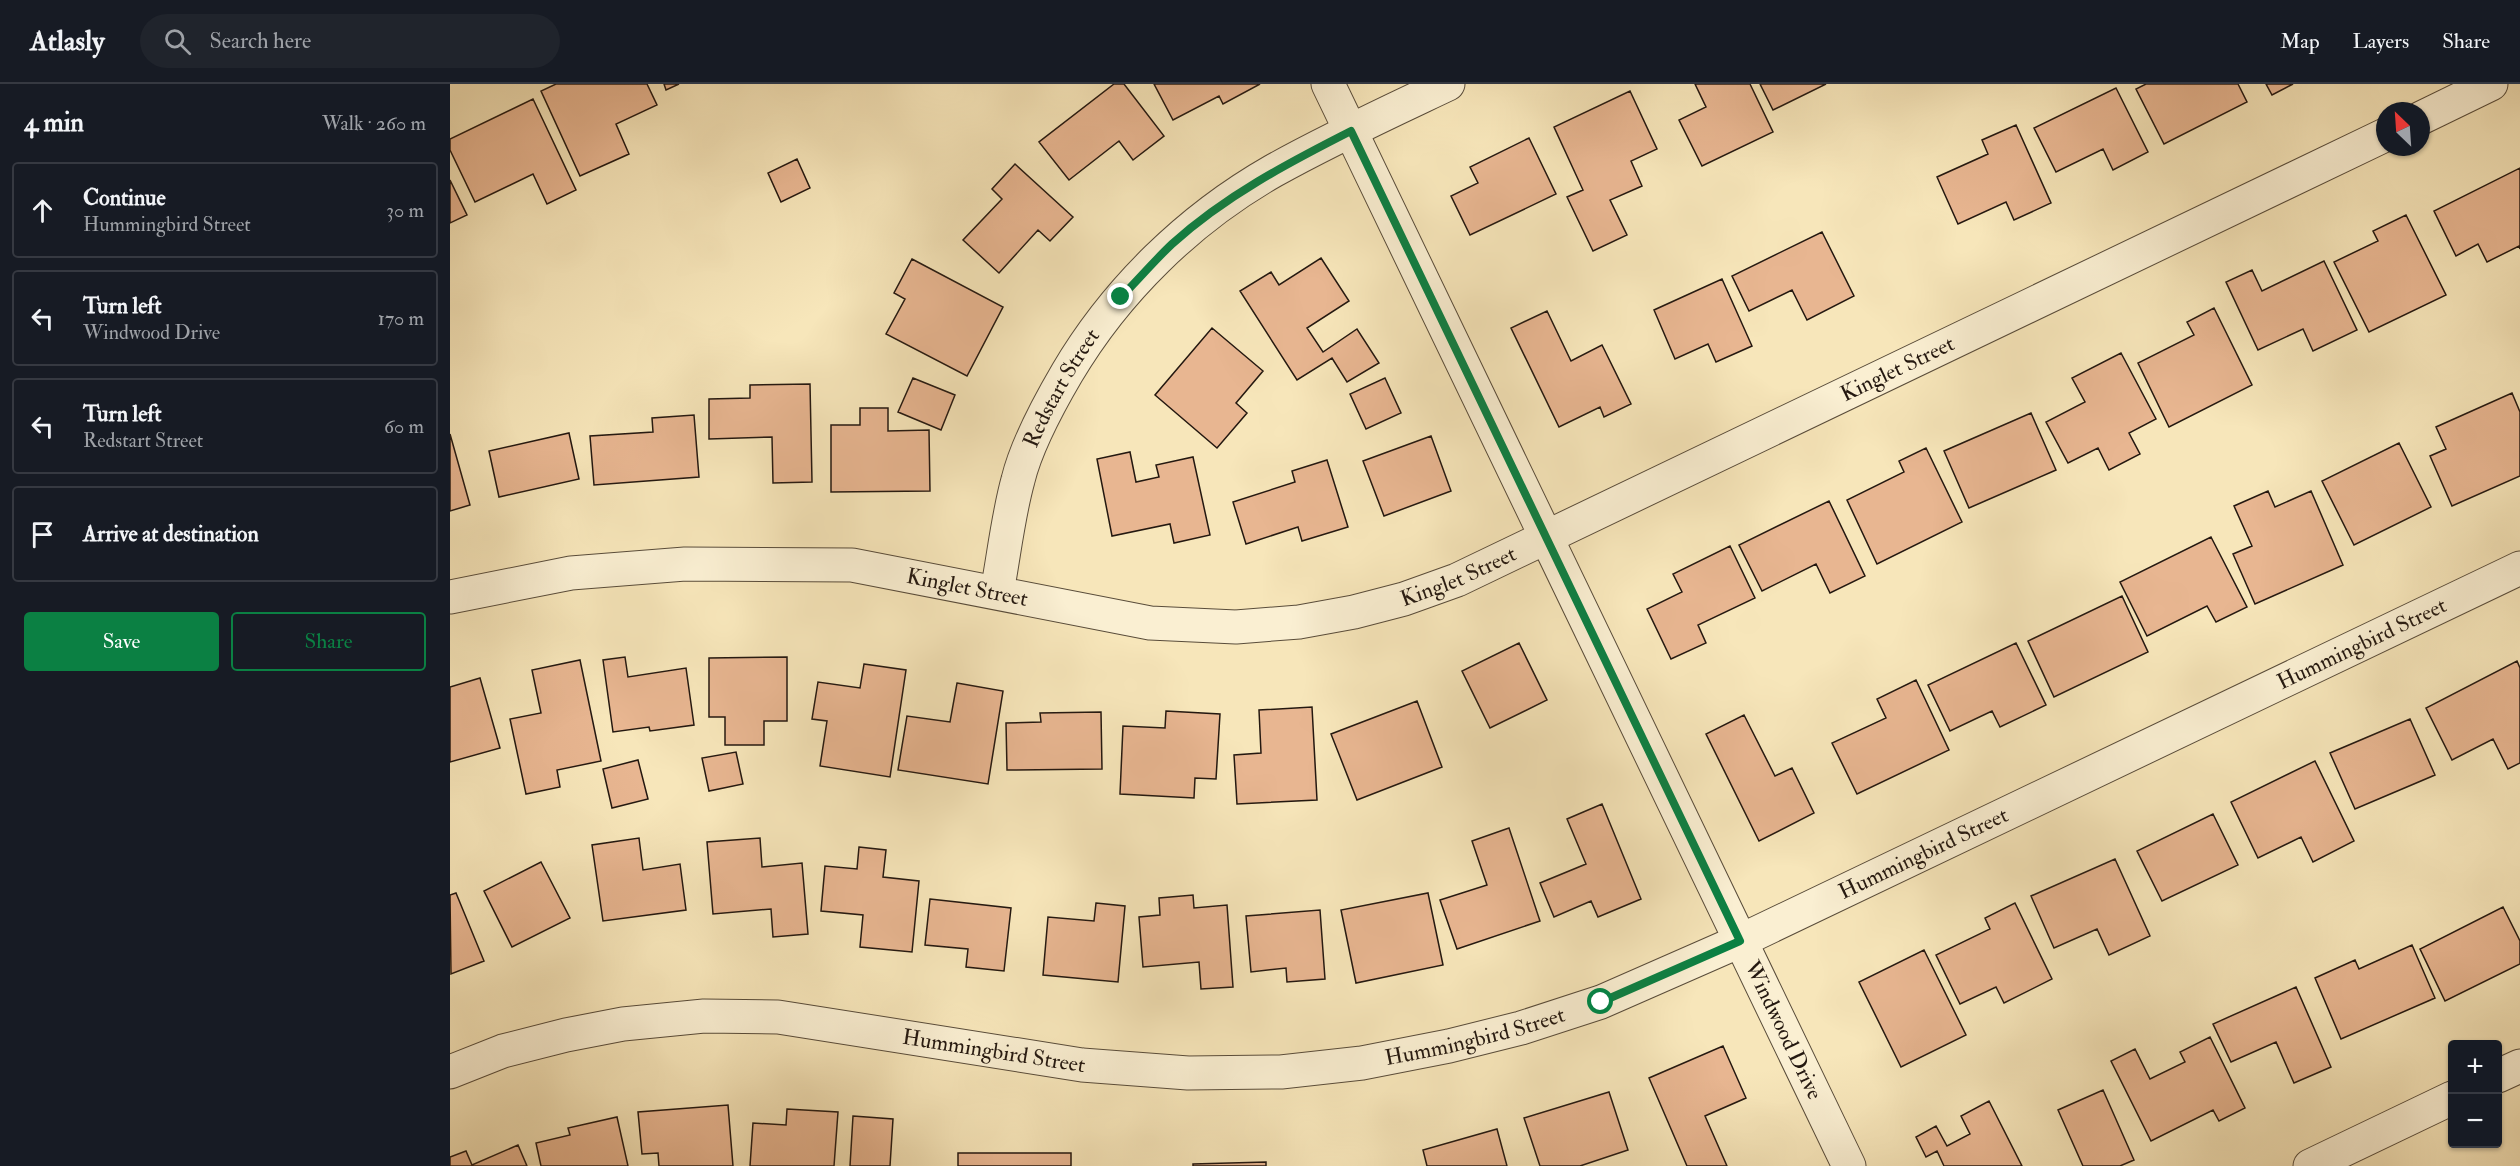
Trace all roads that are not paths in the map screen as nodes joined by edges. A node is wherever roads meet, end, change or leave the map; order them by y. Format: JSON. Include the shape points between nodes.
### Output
{"nodes":[{"id":1,"x":1328,"y":84,"type":"edge"},
{"id":2,"x":1448,"y":84,"type":"edge"},
{"id":3,"x":2491,"y":84,"type":"edge"},
{"id":4,"x":2430,"y":114,"type":"edge"},
{"id":5,"x":1351,"y":131,"type":"junction"},
{"id":6,"x":2376,"y":139,"type":"edge"},
{"id":7,"x":1547,"y":538,"type":"junction"},
{"id":8,"x":2520,"y":568,"type":"edge"},
{"id":9,"x":997,"y":592,"type":"junction"},
{"id":10,"x":450,"y":597,"type":"edge"},
{"id":11,"x":1740,"y":941,"type":"junction"},
{"id":12,"x":2520,"y":1066,"type":"edge"},
{"id":13,"x":450,"y":1072,"type":"edge"},
{"id":14,"x":2502,"y":1074,"type":"edge"},
{"id":15,"x":2448,"y":1100,"type":"edge"},
{"id":16,"x":1849,"y":1166,"type":"edge"},
{"id":17,"x":2310,"y":1166,"type":"edge"}],
"edges":[{"from":1,"to":5,"type":"street","name":"Windwood Drive"},
{"from":2,"to":5,"type":"street","name":"Redstart Street"},
{"from":3,"to":4,"type":"street"},
{"from":5,"to":7,"type":"street","name":"Windwood Drive"},
{"from":5,"to":9,"type":"street","name":"Redstart Street","via":[[1272,172],[1219,207],[1173,244],[1121,297],[1086,342],[1050,402],[1018,478]]},
{"from":6,"to":7,"type":"street","name":"Kinglet Street"},
{"from":7,"to":9,"type":"street","name":"Kinglet Street","via":[[1457,580],[1404,599],[1299,622],[1236,627],[1150,623]]},
{"from":7,"to":11,"type":"street","name":"Windwood Drive"},
{"from":8,"to":11,"type":"street","name":"Hummingbird Street"},
{"from":9,"to":10,"type":"street","name":"Kinglet Street","via":[[852,565],[685,564],[571,573]]},
{"from":11,"to":13,"type":"street","name":"Hummingbird Street","via":[[1601,1002],[1521,1028],[1373,1061],[1281,1072],[1188,1073],[1082,1065],[778,1017],[704,1016],[623,1024],[566,1035],[502,1051]]},
{"from":11,"to":16,"type":"street","name":"Windwood Drive"},
{"from":12,"to":14,"type":"street"},
{"from":15,"to":17,"type":"street"}]}
